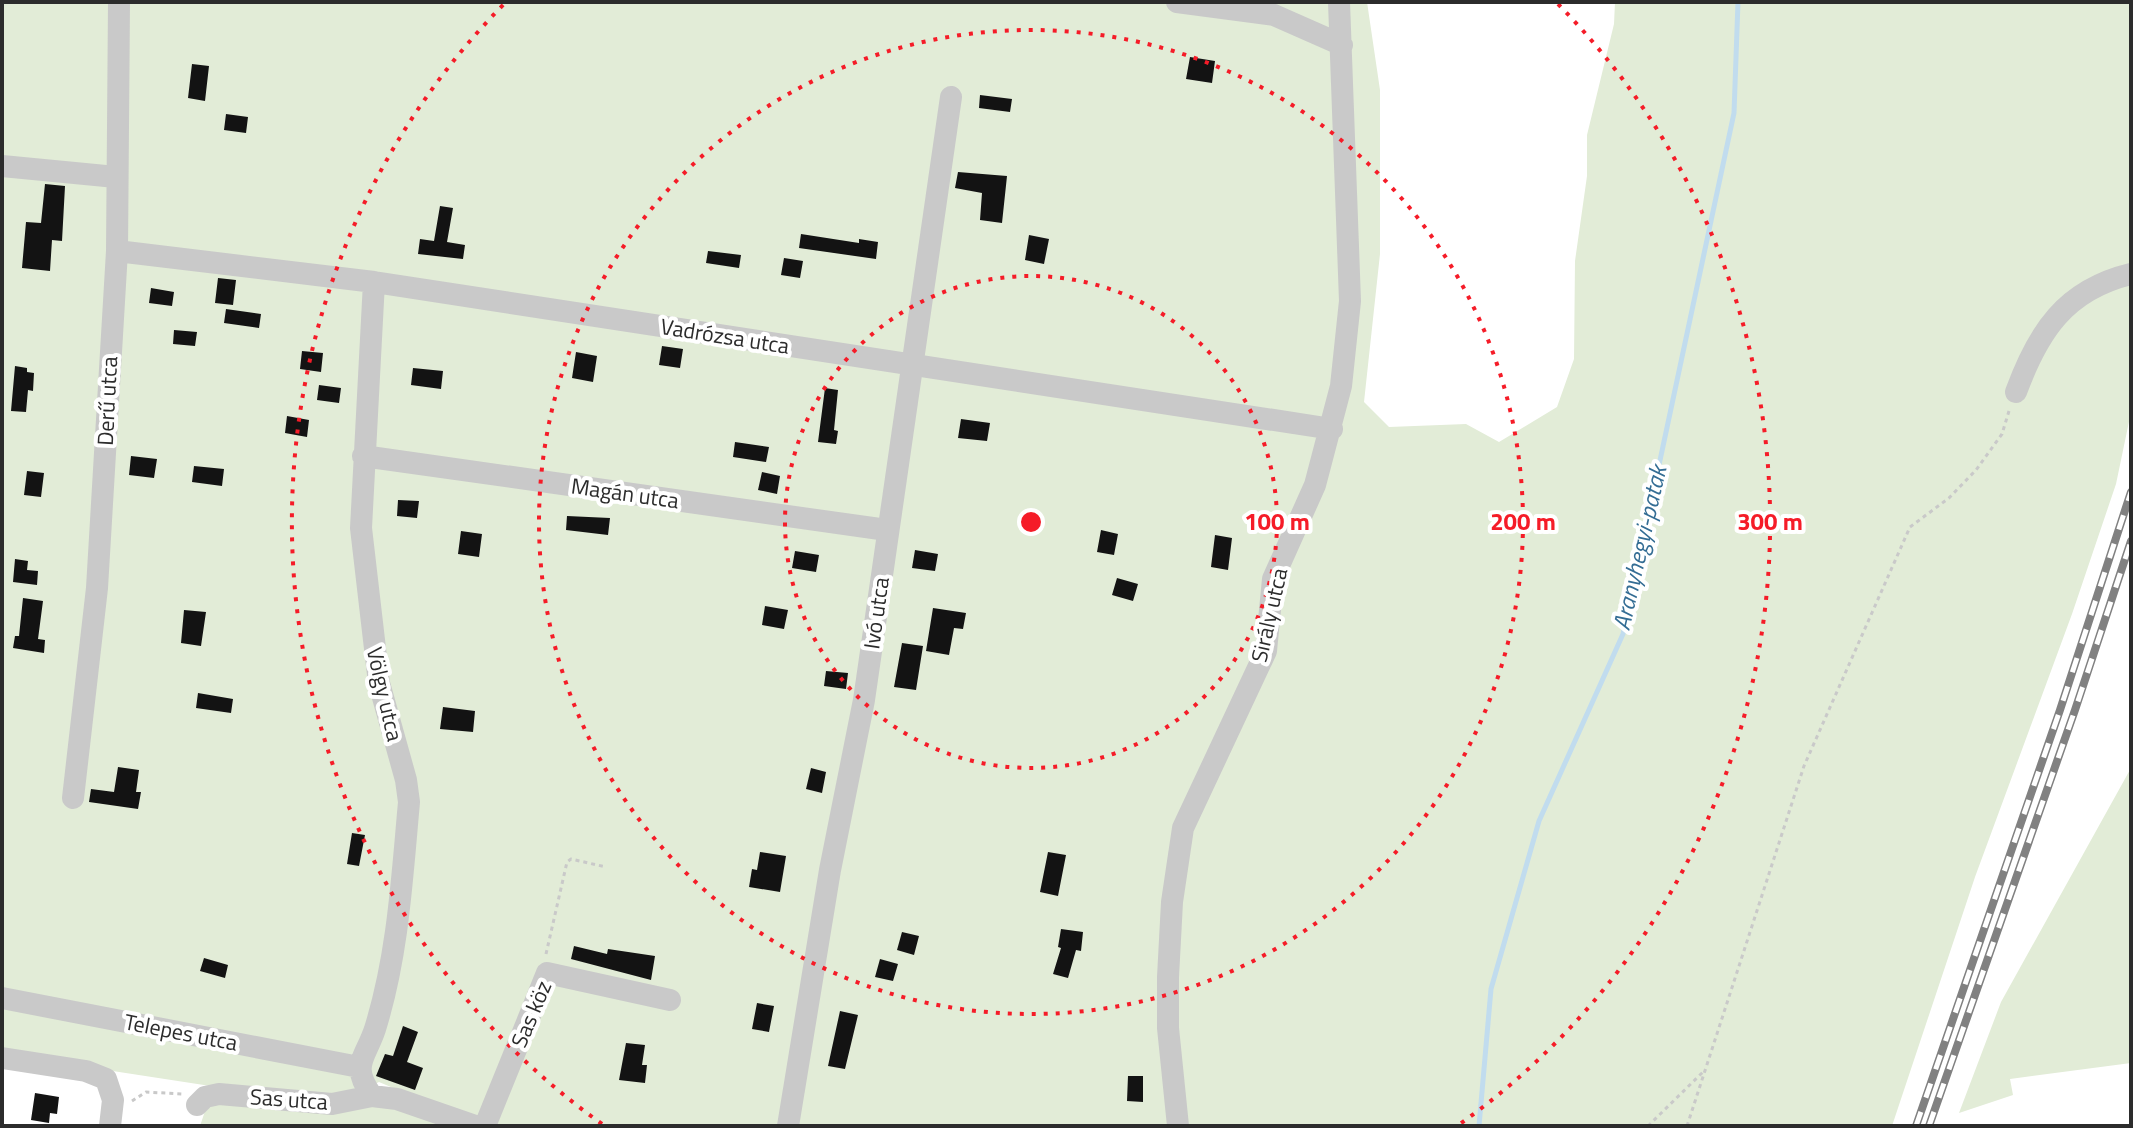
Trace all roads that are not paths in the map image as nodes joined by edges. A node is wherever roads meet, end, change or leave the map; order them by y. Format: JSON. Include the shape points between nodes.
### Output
{"nodes":[{"id":1,"x":119,"y":2,"type":"edge"},
{"id":2,"x":1177,"y":2,"type":"edge"},
{"id":3,"x":1339,"y":2,"type":"edge"},
{"id":4,"x":1342,"y":45,"type":"junction"},
{"id":5,"x":951,"y":97,"type":"dead end"},
{"id":6,"x":2,"y":166,"type":"edge"},
{"id":7,"x":116,"y":177,"type":"junction"},
{"id":8,"x":117,"y":251,"type":"junction"},
{"id":9,"x":2131,"y":274,"type":"edge"},
{"id":10,"x":374,"y":282,"type":"junction"},
{"id":11,"x":913,"y":365,"type":"junction"},
{"id":12,"x":2016,"y":392,"type":"road end"},
{"id":13,"x":1332,"y":429,"type":"junction"},
{"id":14,"x":363,"y":456,"type":"junction"},
{"id":15,"x":887,"y":530,"type":"junction"},
{"id":16,"x":73,"y":798,"type":"dead end"},
{"id":17,"x":2,"y":998,"type":"edge"},
{"id":18,"x":670,"y":1000,"type":"dead end"},
{"id":19,"x":2,"y":1058,"type":"edge"},
{"id":20,"x":359,"y":1067,"type":"junction"},
{"id":21,"x":372,"y":1096,"type":"junction"},
{"id":22,"x":190,"y":1099,"type":"road end"},
{"id":23,"x":110,"y":1123,"type":"edge"},
{"id":24,"x":475,"y":1126,"type":"edge"},
{"id":25,"x":485,"y":1126,"type":"edge"},
{"id":26,"x":788,"y":1126,"type":"edge"},
{"id":27,"x":1178,"y":1126,"type":"edge"}],
"edges":[{"from":1,"to":7,"type":"street","name":"Derű utca"},
{"from":2,"to":4,"type":"street","via":[[1274,15]]},
{"from":3,"to":4,"type":"street","name":"Sirály utca"},
{"from":4,"to":13,"type":"street","name":"Sirály utca","via":[[1350,301]]},
{"from":5,"to":11,"type":"street","name":"Ivó utca"},
{"from":6,"to":7,"type":"street"},
{"from":7,"to":8,"type":"street","name":"Derű utca"},
{"from":8,"to":10,"type":"street","name":"Vadrózsa utca"},
{"from":8,"to":16,"type":"street","name":"Derű utca","via":[[97,588]]},
{"from":9,"to":12,"type":"street","via":[[2081,293],[2053,320],[2030,353]]},
{"from":10,"to":11,"type":"street","name":"Vadrózsa utca"},
{"from":10,"to":14,"type":"street","name":"Völgy utca"},
{"from":11,"to":13,"type":"street","name":"Vadrózsa utca"},
{"from":11,"to":15,"type":"street","name":"Ivó utca"},
{"from":13,"to":27,"type":"street","name":"Sirály utca","via":[[1315,485],[1273,579],[1266,651],[1183,828],[1168,977]]},
{"from":14,"to":15,"type":"street","name":"Magán utca"},
{"from":14,"to":20,"type":"street","name":"Völgy utca","via":[[361,528],[371,630],[409,802],[393,960]]},
{"from":15,"to":26,"type":"street","name":"Ivó utca","via":[[864,700]]},
{"from":17,"to":20,"type":"street","name":"Telepes utca"},
{"from":18,"to":25,"type":"street","name":"Sas köz","via":[[547,973]]},
{"from":19,"to":23,"type":"street","via":[[106,1079],[113,1100]]},
{"from":20,"to":21,"type":"street","via":[[359,1077]]},
{"from":21,"to":22,"type":"street","name":"Sas utca","via":[[332,1104],[219,1094]]},
{"from":21,"to":24,"type":"street","name":"Sas utca","via":[[397,1099]]}]}
